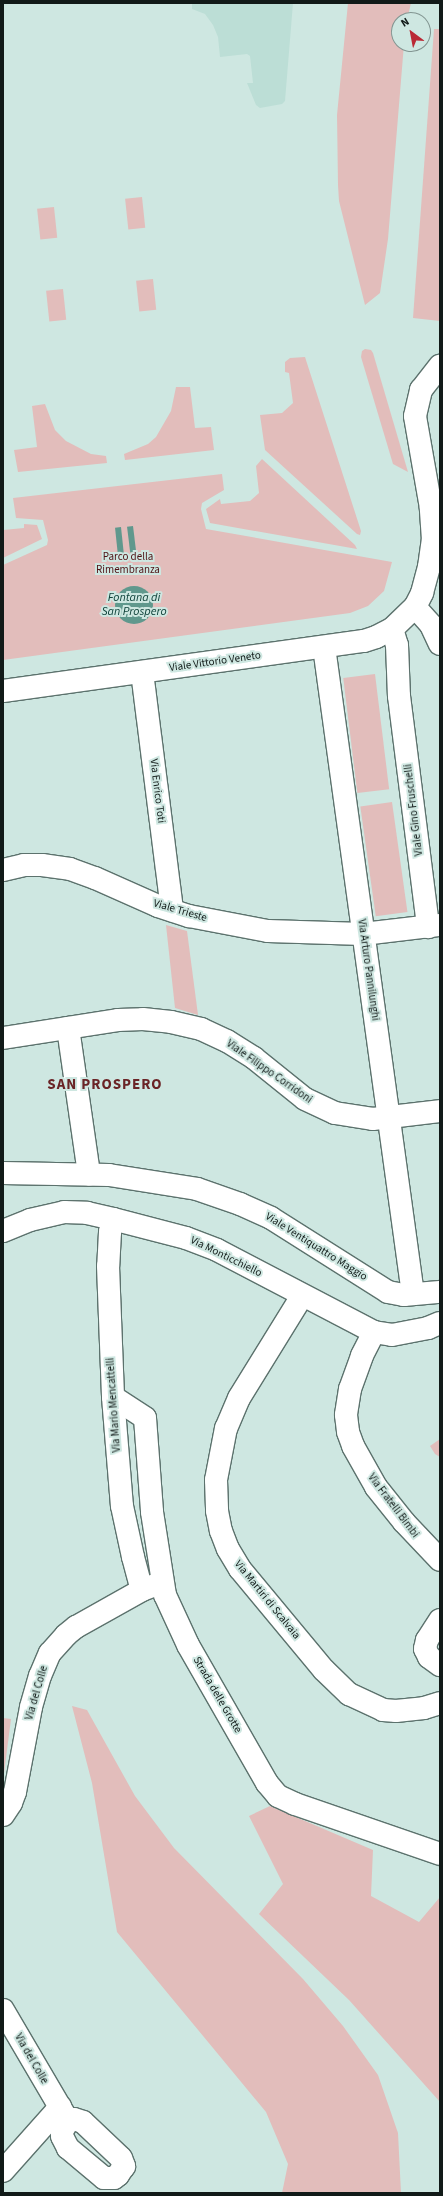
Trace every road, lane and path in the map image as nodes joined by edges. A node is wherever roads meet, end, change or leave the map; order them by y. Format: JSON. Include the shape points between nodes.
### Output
{"nodes":[{"id":1,"x":440,"y":366,"type":"edge"},
{"id":2,"x":415,"y":606,"type":"junction"},
{"id":3,"x":392,"y":629,"type":"junction"},
{"id":4,"x":440,"y":644,"type":"edge"},
{"id":5,"x":324,"y":647,"type":"junction"},
{"id":6,"x":142,"y":672,"type":"junction"},
{"id":7,"x":3,"y":691,"type":"edge"},
{"id":8,"x":3,"y":870,"type":"edge"},
{"id":9,"x":172,"y":910,"type":"junction"},
{"id":10,"x":434,"y":926,"type":"edge"},
{"id":11,"x":363,"y":934,"type":"junction"},
{"id":12,"x":68,"y":1028,"type":"junction"},
{"id":13,"x":3,"y":1038,"type":"edge"},
{"id":14,"x":440,"y":1110,"type":"edge"},
{"id":15,"x":388,"y":1118,"type":"junction"},
{"id":16,"x":3,"y":1173,"type":"edge"},
{"id":17,"x":89,"y":1174,"type":"junction"},
{"id":18,"x":113,"y":1219,"type":"junction"},
{"id":19,"x":3,"y":1231,"type":"edge"},
{"id":20,"x":440,"y":1292,"type":"edge"},
{"id":21,"x":413,"y":1294,"type":"junction"},
{"id":22,"x":302,"y":1296,"type":"junction"},
{"id":23,"x":440,"y":1323,"type":"edge"},
{"id":24,"x":374,"y":1332,"type":"junction"},
{"id":25,"x":113,"y":1397,"type":"junction"},
{"id":26,"x":440,"y":1560,"type":"edge"},
{"id":27,"x":152,"y":1586,"type":"junction"},
{"id":28,"x":440,"y":1620,"type":"edge"},
{"id":29,"x":440,"y":1665,"type":"edge"},
{"id":30,"x":440,"y":1703,"type":"edge"},
{"id":31,"x":3,"y":1814,"type":"edge"},
{"id":32,"x":440,"y":1854,"type":"edge"},
{"id":33,"x":3,"y":2010,"type":"edge"},
{"id":34,"x":3,"y":2171,"type":"edge"}],
"edges":[{"from":1,"to":2,"type":"street","via":[[421,390],[417,402],[415,422],[430,498],[433,540],[428,575]]},
{"from":2,"to":3,"type":"street","name":"Viale Vittorio Veneto"},
{"from":2,"to":4,"type":"street","via":[[431,625]]},
{"from":3,"to":5,"type":"street","name":"Viale Vittorio Veneto","via":[[368,640]]},
{"from":3,"to":10,"type":"street","name":"Viale Gino Fruschelli","via":[[397,645],[399,696]]},
{"from":5,"to":6,"type":"street","name":"Viale Vittorio Veneto"},
{"from":5,"to":11,"type":"street","name":"Via Arturo Pannilunghi"},
{"from":6,"to":7,"type":"street","name":"Viale Vittorio Veneto"},
{"from":6,"to":9,"type":"street","name":"Via Enrico Toti"},
{"from":8,"to":9,"type":"street","name":"Viale Trieste","via":[[42,865],[70,869]]},
{"from":9,"to":11,"type":"street","name":"Viale Trieste","via":[[268,931]]},
{"from":10,"to":11,"type":"street","name":"Viale Gino Fruschelli"},
{"from":11,"to":15,"type":"street","name":"Via Arturo Pannilunghi"},
{"from":12,"to":13,"type":"street","name":"Viale Filippo Corridoni"},
{"from":12,"to":15,"type":"street","name":"Viale Filippo Corridoni","via":[[131,1019],[190,1026],[213,1034],[241,1050],[315,1104],[335,1113],[354,1117]]},
{"from":12,"to":17,"type":"street"},
{"from":14,"to":15,"type":"street","name":"Viale Filippo Corridoni"},
{"from":15,"to":21,"type":"street","name":"Via Arturo Pannilunghi"},
{"from":16,"to":17,"type":"street","name":"Viale Ventiquattro Maggio"},
{"from":17,"to":21,"type":"street","name":"Viale Ventiquattro Maggio","via":[[184,1186],[226,1198],[283,1225],[388,1292],[399,1295]]},
{"from":18,"to":19,"type":"street","name":"Via Monticchiello","via":[[87,1213],[64,1212],[30,1220]]},
{"from":18,"to":22,"type":"street","name":"Via Monticchiello","via":[[164,1231],[217,1250]]},
{"from":18,"to":25,"type":"street","name":"Via Mario Mencattelli","via":[[108,1266]]},
{"from":20,"to":21,"type":"street","name":"Viale Ventiquattro Maggio"},
{"from":22,"to":24,"type":"street","name":"Via Monticchiello"},
{"from":22,"to":30,"type":"street","name":"Via Martiri di Scalvaia","via":[[239,1398],[226,1428],[216,1480],[217,1511],[221,1531],[240,1569],[324,1670],[349,1694],[383,1710],[424,1708]]},
{"from":23,"to":24,"type":"street","name":"Via Monticchiello","via":[[407,1333],[383,1335]]},
{"from":24,"to":26,"type":"street","name":"Via Fratelli Bimbi","via":[[350,1388],[347,1404],[348,1432],[376,1487],[404,1522]]},
{"from":25,"to":27,"type":"street","name":"Via Mario Mencattelli","via":[[122,1506],[133,1557]]},
{"from":25,"to":27,"type":"street","name":"Strada delle Grotte","via":[[145,1418],[152,1512]]},
{"from":27,"to":31,"type":"street","name":"Via del Colle","via":[[71,1631],[50,1653],[31,1707],[12,1803]]},
{"from":27,"to":32,"type":"street","name":"Strada delle Grotte","via":[[173,1614],[188,1645],[272,1790],[278,1796]]},
{"from":28,"to":29,"type":"street","via":[[425,1644],[426,1654]]},
{"from":33,"to":34,"type":"street","name":"Via del Colle","via":[[64,2114]]}]}
